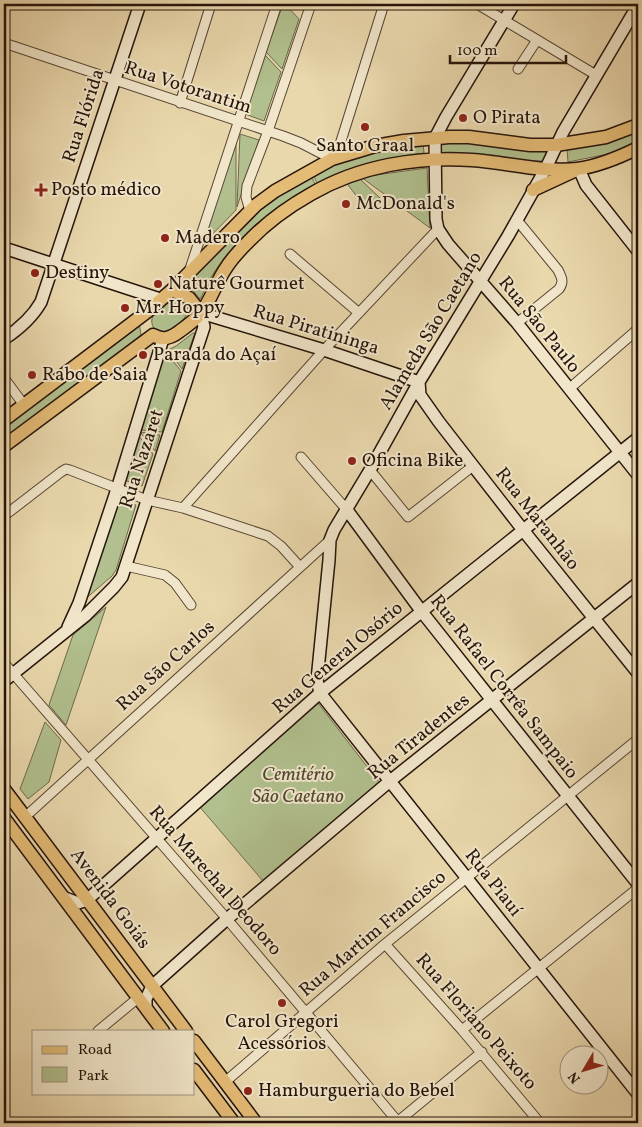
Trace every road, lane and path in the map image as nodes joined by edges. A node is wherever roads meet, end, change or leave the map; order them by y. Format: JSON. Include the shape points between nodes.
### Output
{"nodes":[{"id":1,"x":140,"y":4,"type":"edge"},
{"id":2,"x":211,"y":4,"type":"edge"},
{"id":3,"x":277,"y":4,"type":"edge"},
{"id":4,"x":311,"y":4,"type":"edge"},
{"id":5,"x":384,"y":4,"type":"edge"},
{"id":6,"x":476,"y":4,"type":"edge"},
{"id":7,"x":514,"y":4,"type":"edge"},
{"id":8,"x":638,"y":5,"type":"edge"},
{"id":9,"x":504,"y":20,"type":"junction"},
{"id":10,"x":537,"y":40,"type":"junction"},
{"id":11,"x":4,"y":43,"type":"edge"},
{"id":12,"x":518,"y":69,"type":"dead end"},
{"id":13,"x":596,"y":75,"type":"junction"},
{"id":14,"x":114,"y":81,"type":"junction"},
{"id":15,"x":180,"y":103,"type":"junction"},
{"id":16,"x":239,"y":123,"type":"junction"},
{"id":17,"x":638,"y":125,"type":"edge"},
{"id":18,"x":268,"y":131,"type":"junction"},
{"id":19,"x":435,"y":138,"type":"junction"},
{"id":20,"x":556,"y":145,"type":"junction"},
{"id":21,"x":638,"y":148,"type":"edge"},
{"id":22,"x":334,"y":158,"type":"junction"},
{"id":23,"x":434,"y":159,"type":"junction"},
{"id":24,"x":546,"y":168,"type":"junction"},
{"id":25,"x":578,"y":169,"type":"junction"},
{"id":26,"x":533,"y":190,"type":"junction"},
{"id":27,"x":250,"y":211,"type":"junction"},
{"id":28,"x":517,"y":220,"type":"junction"},
{"id":29,"x":438,"y":229,"type":"junction"},
{"id":30,"x":4,"y":248,"type":"edge"},
{"id":31,"x":638,"y":251,"type":"edge"},
{"id":32,"x":290,"y":254,"type":"dead end"},
{"id":33,"x":53,"y":264,"type":"junction"},
{"id":34,"x":188,"y":273,"type":"junction"},
{"id":35,"x":482,"y":282,"type":"junction"},
{"id":36,"x":172,"y":290,"type":"junction"},
{"id":37,"x":160,"y":299,"type":"junction"},
{"id":38,"x":148,"y":311,"type":"junction"},
{"id":39,"x":201,"y":313,"type":"junction"},
{"id":40,"x":359,"y":313,"type":"junction"},
{"id":41,"x":517,"y":323,"type":"junction"},
{"id":42,"x":638,"y":329,"type":"edge"},
{"id":43,"x":158,"y":337,"type":"junction"},
{"id":44,"x":4,"y":339,"type":"edge"},
{"id":45,"x":324,"y":350,"type":"junction"},
{"id":46,"x":4,"y":378,"type":"edge"},
{"id":47,"x":419,"y":382,"type":"junction"},
{"id":48,"x":569,"y":389,"type":"junction"},
{"id":49,"x":24,"y":405,"type":"junction"},
{"id":50,"x":4,"y":420,"type":"edge"},
{"id":51,"x":638,"y":438,"type":"edge"},
{"id":52,"x":4,"y":446,"type":"edge"},
{"id":53,"x":620,"y":453,"type":"junction"},
{"id":54,"x":301,"y":456,"type":"dead end"},
{"id":55,"x":473,"y":466,"type":"junction"},
{"id":56,"x":370,"y":470,"type":"junction"},
{"id":57,"x":638,"y":475,"type":"edge"},
{"id":58,"x":117,"y":489,"type":"junction"},
{"id":59,"x":147,"y":500,"type":"junction"},
{"id":60,"x":183,"y":508,"type":"junction"},
{"id":61,"x":347,"y":510,"type":"junction"},
{"id":62,"x":4,"y":516,"type":"edge"},
{"id":63,"x":523,"y":530,"type":"junction"},
{"id":64,"x":330,"y":540,"type":"junction"},
{"id":65,"x":126,"y":566,"type":"junction"},
{"id":66,"x":300,"y":567,"type":"junction"},
{"id":67,"x":638,"y":583,"type":"edge"},
{"id":68,"x":80,"y":603,"type":"junction"},
{"id":69,"x":191,"y":605,"type":"dead end"},
{"id":70,"x":95,"y":606,"type":"junction"},
{"id":71,"x":422,"y":612,"type":"junction"},
{"id":72,"x":593,"y":619,"type":"junction"},
{"id":73,"x":66,"y":631,"type":"junction"},
{"id":74,"x":4,"y":662,"type":"edge"},
{"id":75,"x":637,"y":669,"type":"edge"},
{"id":76,"x":8,"y":677,"type":"edge"},
{"id":77,"x":320,"y":693,"type":"junction"},
{"id":78,"x":493,"y":701,"type":"junction"},
{"id":79,"x":638,"y":739,"type":"edge"},
{"id":80,"x":88,"y":759,"type":"junction"},
{"id":81,"x":390,"y":781,"type":"junction"},
{"id":82,"x":4,"y":789,"type":"edge"},
{"id":83,"x":568,"y":796,"type":"junction"},
{"id":84,"x":25,"y":817,"type":"junction"},
{"id":85,"x":4,"y":818,"type":"edge"},
{"id":86,"x":157,"y":838,"type":"junction"},
{"id":87,"x":466,"y":878,"type":"junction"},
{"id":88,"x":638,"y":884,"type":"edge"},
{"id":89,"x":638,"y":888,"type":"edge"},
{"id":90,"x":64,"y":898,"type":"junction"},
{"id":91,"x":87,"y":900,"type":"junction"},
{"id":92,"x":227,"y":919,"type":"junction"},
{"id":93,"x":385,"y":944,"type":"junction"},
{"id":94,"x":538,"y":968,"type":"junction"},
{"id":95,"x":152,"y":986,"type":"junction"},
{"id":96,"x":138,"y":998,"type":"junction"},
{"id":97,"x":146,"y":1008,"type":"junction"},
{"id":98,"x":305,"y":1012,"type":"junction"},
{"id":99,"x":99,"y":1030,"type":"edge"},
{"id":100,"x":162,"y":1030,"type":"edge"},
{"id":101,"x":185,"y":1030,"type":"edge"},
{"id":102,"x":462,"y":1030,"type":"junction"},
{"id":103,"x":195,"y":1042,"type":"edge"},
{"id":104,"x":482,"y":1052,"type":"junction"},
{"id":105,"x":195,"y":1071,"type":"edge"},
{"id":106,"x":225,"y":1082,"type":"junction"},
{"id":107,"x":638,"y":1094,"type":"edge"},
{"id":108,"x":234,"y":1123,"type":"edge"},
{"id":109,"x":256,"y":1123,"type":"edge"},
{"id":110,"x":398,"y":1123,"type":"edge"},
{"id":111,"x":540,"y":1123,"type":"edge"}],
"edges":[{"from":1,"to":14,"type":"street","name":"Rua Flórida"},
{"from":2,"to":15,"type":"street"},
{"from":3,"to":16,"type":"street"},
{"from":4,"to":18,"type":"street"},
{"from":5,"to":22,"type":"street"},
{"from":6,"to":9,"type":"street"},
{"from":7,"to":9,"type":"street"},
{"from":8,"to":13,"type":"street","name":"Alameda São Caetano"},
{"from":9,"to":10,"type":"street"},
{"from":9,"to":19,"type":"street"},
{"from":10,"to":12,"type":"street"},
{"from":10,"to":13,"type":"street"},
{"from":11,"to":14,"type":"street","name":"Rua Votorantim"},
{"from":13,"to":20,"type":"street","name":"Alameda São Caetano"},
{"from":14,"to":15,"type":"street","name":"Rua Votorantim"},
{"from":14,"to":33,"type":"street","name":"Rua Flórida"},
{"from":15,"to":16,"type":"street","name":"Rua Votorantim"},
{"from":16,"to":18,"type":"street","name":"Rua Votorantim"},
{"from":16,"to":34,"type":"street"},
{"from":17,"to":20,"type":"main road","via":[[606,137]]},
{"from":18,"to":22,"type":"street","name":"Rua Votorantim"},
{"from":18,"to":27,"type":"street","via":[[247,186]]},
{"from":19,"to":20,"type":"main road","via":[[469,137]]},
{"from":19,"to":22,"type":"main road","via":[[375,146]]},
{"from":19,"to":23,"type":"street"},
{"from":20,"to":24,"type":"street","name":"Alameda São Caetano"},
{"from":21,"to":25,"type":"main road"},
{"from":22,"to":27,"type":"main road","via":[[275,191]]},
{"from":23,"to":24,"type":"main road"},
{"from":23,"to":29,"type":"street"},
{"from":23,"to":39,"type":"main road","via":[[390,164],[337,180],[283,212],[232,258]]},
{"from":24,"to":25,"type":"main road"},
{"from":24,"to":26,"type":"street","name":"Alameda São Caetano"},
{"from":25,"to":26,"type":"main road"},
{"from":25,"to":31,"type":"street","via":[[593,196]]},
{"from":26,"to":28,"type":"street","name":"Alameda São Caetano"},
{"from":27,"to":34,"type":"main road"},
{"from":28,"to":35,"type":"street","name":"Alameda São Caetano"},
{"from":28,"to":41,"type":"street","via":[[562,279],[558,289]]},
{"from":29,"to":35,"type":"street","name":"Rua São Paulo"},
{"from":29,"to":40,"type":"street"},
{"from":30,"to":33,"type":"street"},
{"from":32,"to":40,"type":"street"},
{"from":33,"to":37,"type":"street"},
{"from":33,"to":44,"type":"street","name":"Rua Flórida","via":[[42,302],[24,324]]},
{"from":34,"to":36,"type":"main road"},
{"from":35,"to":41,"type":"street","name":"Rua São Paulo"},
{"from":35,"to":47,"type":"street","name":"Alameda São Caetano"},
{"from":36,"to":37,"type":"main road"},
{"from":36,"to":39,"type":"main road","via":[[189,298]]},
{"from":37,"to":38,"type":"main road"},
{"from":38,"to":43,"type":"main road","via":[[148,324]]},
{"from":38,"to":49,"type":"main road"},
{"from":39,"to":43,"type":"main road","via":[[174,335]]},
{"from":39,"to":45,"type":"street","name":"Rua Piratininga"},
{"from":39,"to":59,"type":"street","name":"Rua Nazaret","via":[[204,327]]},
{"from":40,"to":45,"type":"street"},
{"from":41,"to":48,"type":"street","name":"Rua São Paulo"},
{"from":42,"to":48,"type":"street"},
{"from":43,"to":52,"type":"main road"},
{"from":43,"to":58,"type":"street","name":"Rua Nazaret"},
{"from":45,"to":47,"type":"street","name":"Rua Piratininga"},
{"from":45,"to":60,"type":"street"},
{"from":46,"to":49,"type":"street"},
{"from":47,"to":55,"type":"street","name":"Rua Maranhão","via":[[420,395]]},
{"from":47,"to":56,"type":"street","name":"Alameda São Caetano"},
{"from":48,"to":53,"type":"street","name":"Rua São Paulo"},
{"from":49,"to":50,"type":"main road"},
{"from":51,"to":53,"type":"street","name":"Rua General Osório"},
{"from":53,"to":57,"type":"street","name":"Rua São Paulo"},
{"from":53,"to":63,"type":"street","name":"Rua General Osório"},
{"from":54,"to":61,"type":"street"},
{"from":55,"to":56,"type":"street","via":[[408,517]]},
{"from":55,"to":63,"type":"street","name":"Rua Maranhão"},
{"from":56,"to":61,"type":"street","name":"Alameda São Caetano"},
{"from":58,"to":59,"type":"street"},
{"from":58,"to":62,"type":"street","via":[[66,469]]},
{"from":58,"to":68,"type":"street","name":"Rua Nazaret"},
{"from":59,"to":60,"type":"street"},
{"from":59,"to":65,"type":"street","name":"Rua Nazaret"},
{"from":60,"to":66,"type":"street","via":[[268,536],[282,546]]},
{"from":61,"to":64,"type":"street","name":"Alameda São Caetano"},
{"from":61,"to":71,"type":"street","name":"Rua Rafael Corrêa Sampaio"},
{"from":63,"to":71,"type":"street","name":"Rua General Osório"},
{"from":63,"to":72,"type":"street","name":"Rua Maranhão"},
{"from":64,"to":66,"type":"street","name":"Rua São Carlos"},
{"from":64,"to":77,"type":"street","name":"Alameda São Caetano","via":[[317,680]]},
{"from":65,"to":69,"type":"street","via":[[166,575]]},
{"from":65,"to":70,"type":"street","name":"Rua Nazaret","via":[[118,582]]},
{"from":66,"to":80,"type":"street","name":"Rua São Carlos"},
{"from":67,"to":72,"type":"street","name":"Rua Tiradentes"},
{"from":68,"to":70,"type":"street","via":[[86,607]]},
{"from":68,"to":73,"type":"street","name":"Rua Nazaret"},
{"from":70,"to":73,"type":"street","name":"Rua Nazaret"},
{"from":71,"to":77,"type":"street","name":"Rua General Osório"},
{"from":71,"to":78,"type":"street","name":"Rua Rafael Corrêa Sampaio"},
{"from":72,"to":75,"type":"street","name":"Rua Maranhão"},
{"from":72,"to":78,"type":"street","name":"Rua Tiradentes"},
{"from":73,"to":76,"type":"street","name":"Rua Nazaret"},
{"from":74,"to":76,"type":"street","name":"Rua Marechal Deodoro"},
{"from":76,"to":80,"type":"street","name":"Rua Marechal Deodoro"},
{"from":77,"to":81,"type":"street","name":"Rua Piauí"},
{"from":77,"to":86,"type":"street","name":"Rua General Osório"},
{"from":78,"to":81,"type":"street","name":"Rua Tiradentes"},
{"from":78,"to":83,"type":"street","name":"Rua Rafael Corrêa Sampaio"},
{"from":79,"to":83,"type":"street","name":"Rua Martim Francisco"},
{"from":80,"to":84,"type":"street","name":"Rua São Carlos"},
{"from":80,"to":86,"type":"street","name":"Rua Marechal Deodoro"},
{"from":81,"to":87,"type":"street","name":"Rua Piauí"},
{"from":81,"to":92,"type":"street","name":"Rua Tiradentes"},
{"from":82,"to":84,"type":"main road","name":"Avenida Goiás"},
{"from":83,"to":87,"type":"street","name":"Rua Martim Francisco"},
{"from":83,"to":88,"type":"street","name":"Rua Rafael Corrêa Sampaio"},
{"from":84,"to":91,"type":"main road","name":"Avenida Goiás"},
{"from":85,"to":90,"type":"main road","name":"Avenida Goiás"},
{"from":86,"to":91,"type":"street","name":"Rua General Osório"},
{"from":86,"to":92,"type":"street","name":"Rua Marechal Deodoro"},
{"from":87,"to":93,"type":"street","name":"Rua Martim Francisco"},
{"from":87,"to":94,"type":"street","name":"Rua Piauí"},
{"from":89,"to":94,"type":"street"},
{"from":90,"to":91,"type":"street","via":[[78,903]]},
{"from":90,"to":96,"type":"main road","name":"Avenida Goiás"},
{"from":91,"to":95,"type":"main road","name":"Avenida Goiás"},
{"from":92,"to":95,"type":"street","name":"Rua Tiradentes"},
{"from":92,"to":98,"type":"street","name":"Rua Marechal Deodoro"},
{"from":93,"to":98,"type":"street","name":"Rua Martim Francisco"},
{"from":93,"to":102,"type":"street","name":"Rua Floriano Peixoto"},
{"from":94,"to":102,"type":"street"},
{"from":94,"to":107,"type":"street","name":"Rua Piauí"},
{"from":95,"to":97,"type":"street"},
{"from":95,"to":101,"type":"main road","name":"Avenida Goiás"},
{"from":96,"to":97,"type":"main road","name":"Avenida Goiás"},
{"from":96,"to":99,"type":"street"},
{"from":97,"to":100,"type":"main road","name":"Avenida Goiás"},
{"from":98,"to":106,"type":"street","name":"Rua Martim Francisco"},
{"from":98,"to":110,"type":"street","name":"Rua Marechal Deodoro"},
{"from":102,"to":104,"type":"street","name":"Rua Floriano Peixoto"},
{"from":103,"to":106,"type":"main road"},
{"from":104,"to":110,"type":"street"},
{"from":104,"to":111,"type":"street","name":"Rua Floriano Peixoto"},
{"from":105,"to":108,"type":"main road"},
{"from":106,"to":109,"type":"main road"}]}
